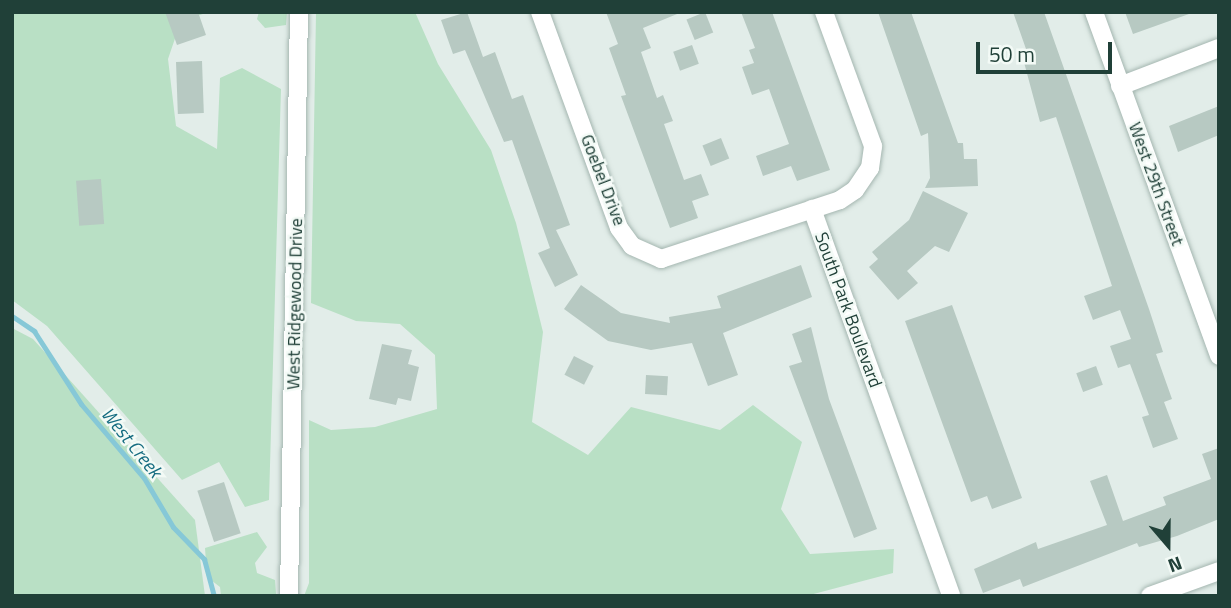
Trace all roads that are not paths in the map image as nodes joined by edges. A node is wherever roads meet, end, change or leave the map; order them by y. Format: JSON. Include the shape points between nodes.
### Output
{"nodes":[{"id":1,"x":299,"y":12,"type":"edge"},
{"id":2,"x":540,"y":12,"type":"edge"},
{"id":3,"x":824,"y":12,"type":"edge"},
{"id":4,"x":1094,"y":12,"type":"edge"},
{"id":5,"x":1219,"y":48,"type":"edge"},
{"id":6,"x":1121,"y":86,"type":"junction"},
{"id":7,"x":812,"y":209,"type":"junction"},
{"id":8,"x":1212,"y":317,"type":"edge"},
{"id":9,"x":1219,"y":356,"type":"edge"},
{"id":10,"x":1219,"y":571,"type":"edge"},
{"id":11,"x":289,"y":595,"type":"edge"},
{"id":12,"x":951,"y":596,"type":"edge"},
{"id":13,"x":1150,"y":596,"type":"edge"}],
"edges":[{"from":1,"to":11,"type":"street","name":"West Ridgewood Drive"},
{"from":2,"to":7,"type":"street","name":"Goebel Drive","via":[[619,228],[632,246],[661,259]]},
{"from":3,"to":7,"type":"street","name":"South Park Boulevard","via":[[873,146],[870,168],[855,190]]},
{"from":4,"to":6,"type":"street","name":"West 29th Street"},
{"from":5,"to":6,"type":"street"},
{"from":6,"to":8,"type":"street","name":"West 29th Street"},
{"from":7,"to":12,"type":"street","name":"South Park Boulevard"},
{"from":8,"to":9,"type":"street","name":"West 29th Street"},
{"from":10,"to":13,"type":"street"}]}
